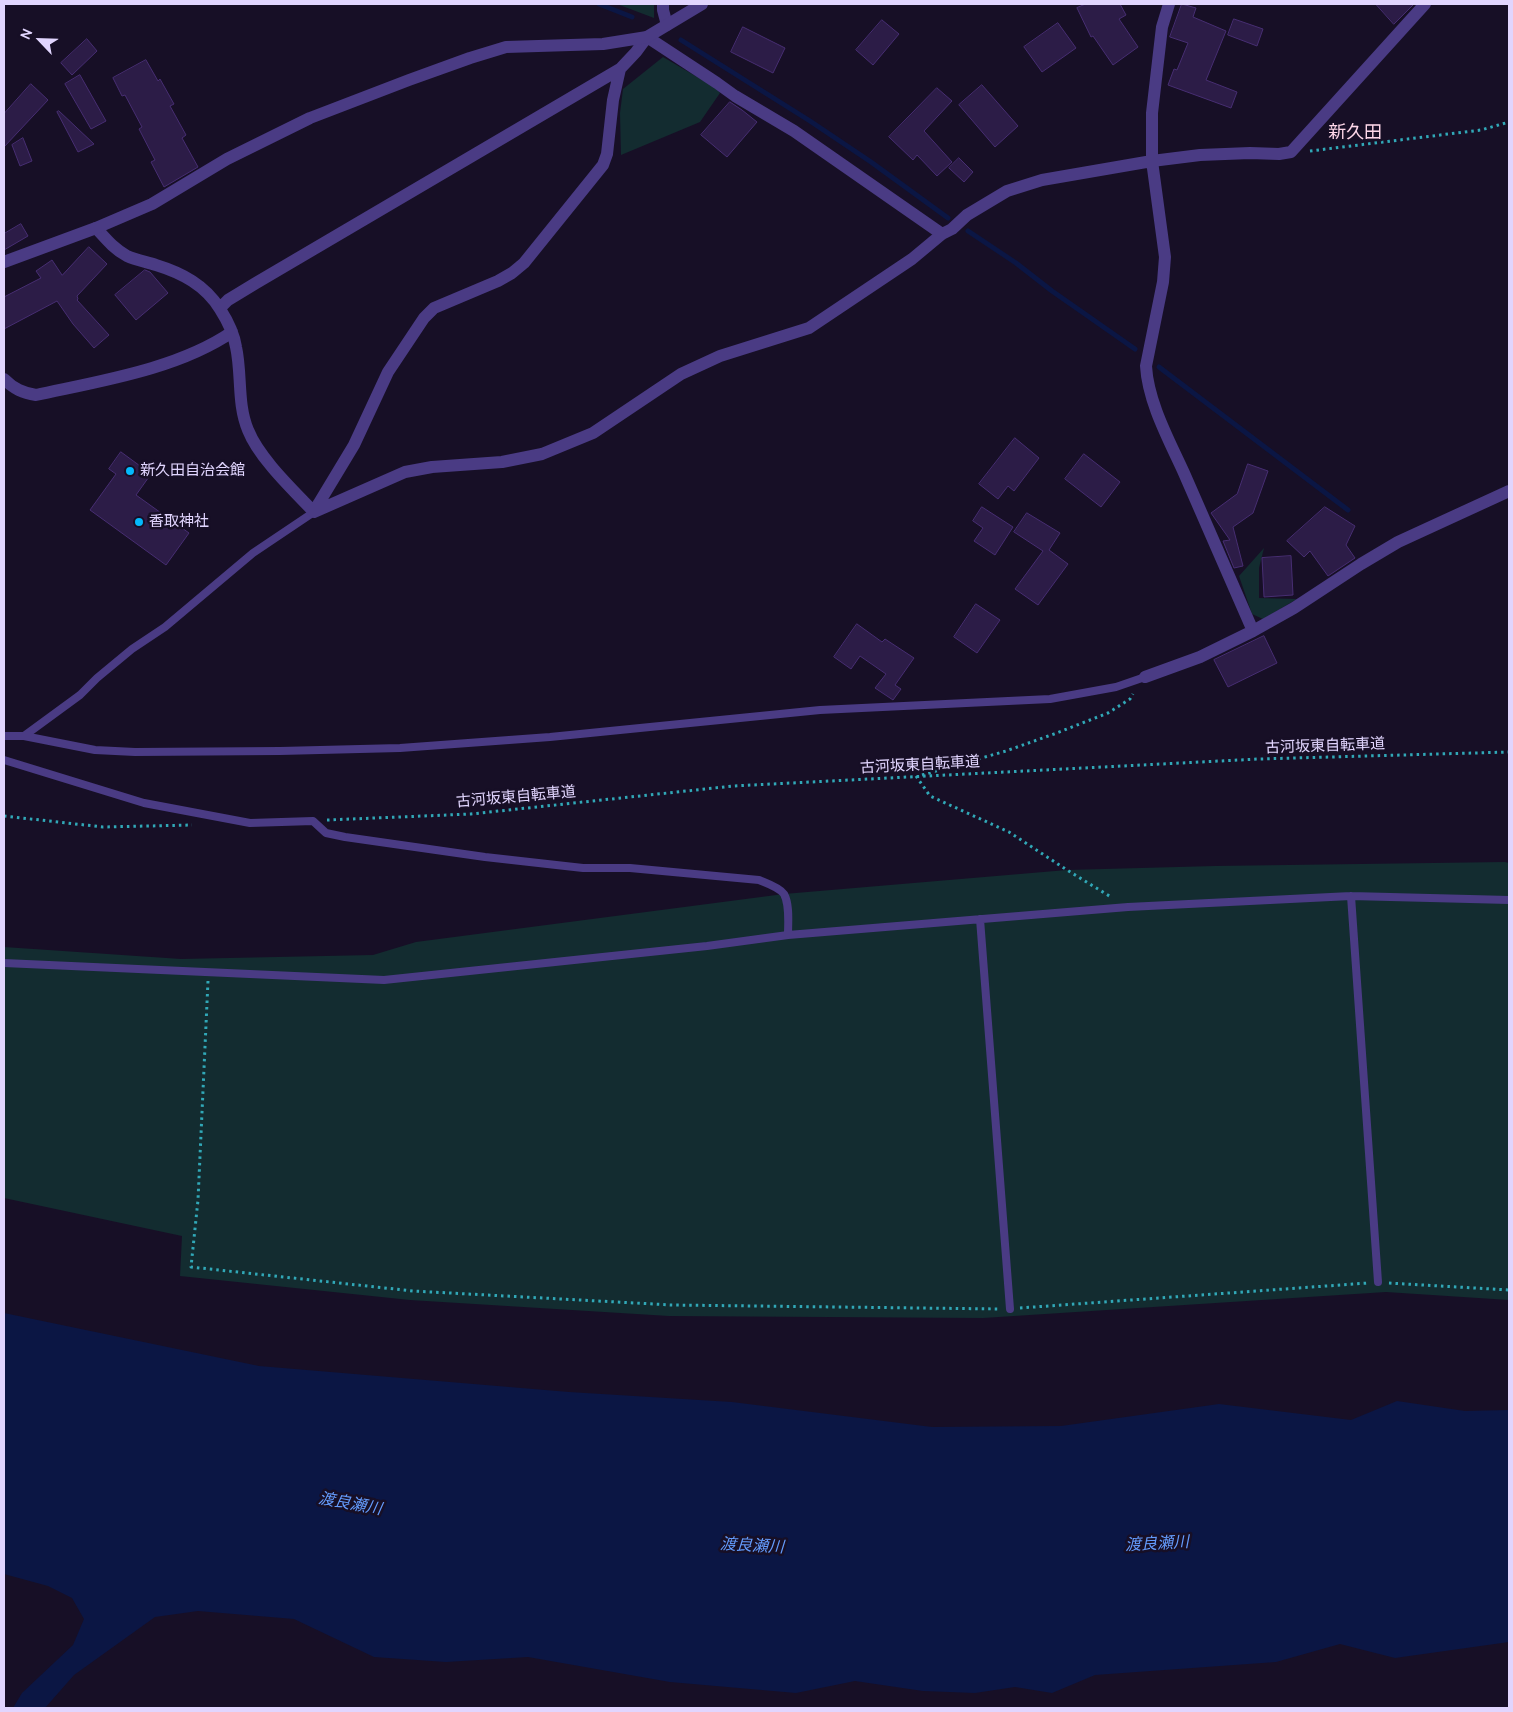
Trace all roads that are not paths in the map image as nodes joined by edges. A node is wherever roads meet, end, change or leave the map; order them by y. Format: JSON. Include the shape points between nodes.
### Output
{"nodes":[{"id":1,"x":664,"y":4,"type":"edge"},
{"id":2,"x":702,"y":4,"type":"edge"},
{"id":3,"x":1168,"y":4,"type":"edge"},
{"id":4,"x":1425,"y":4,"type":"edge"},
{"id":5,"x":667,"y":25,"type":"junction"},
{"id":6,"x":647,"y":37,"type":"junction"},
{"id":7,"x":620,"y":69,"type":"junction"},
{"id":8,"x":1152,"y":162,"type":"junction"},
{"id":9,"x":96,"y":228,"type":"junction"},
{"id":10,"x":942,"y":234,"type":"junction"},
{"id":11,"x":4,"y":262,"type":"edge"},
{"id":12,"x":220,"y":308,"type":"junction"},
{"id":13,"x":232,"y":332,"type":"junction"},
{"id":14,"x":4,"y":379,"type":"edge"},
{"id":15,"x":1509,"y":491,"type":"edge"},
{"id":16,"x":314,"y":512,"type":"junction"},
{"id":17,"x":1253,"y":630,"type":"junction"},
{"id":18,"x":1145,"y":677,"type":"joint"},
{"id":19,"x":4,"y":736,"type":"edge"},
{"id":20,"x":24,"y":736,"type":"junction"},
{"id":21,"x":4,"y":760,"type":"edge"},
{"id":22,"x":1351,"y":896,"type":"junction"},
{"id":23,"x":1509,"y":900,"type":"edge"},
{"id":24,"x":980,"y":919,"type":"junction"},
{"id":25,"x":788,"y":935,"type":"junction"},
{"id":26,"x":4,"y":963,"type":"edge"},
{"id":27,"x":1378,"y":1282,"type":"road end"},
{"id":28,"x":1010,"y":1309,"type":"road end"}],
"edges":[{"from":1,"to":5,"type":"street"},
{"from":2,"to":5,"type":"street"},
{"from":3,"to":8,"type":"street","via":[[1162,27],[1152,113]]},
{"from":4,"to":8,"type":"street","via":[[1291,152],[1200,155]]},
{"from":5,"to":6,"type":"street"},
{"from":6,"to":7,"type":"street"},
{"from":6,"to":9,"type":"street","via":[[603,44],[506,47],[470,58],[310,118],[227,160],[152,204]]},
{"from":6,"to":10,"type":"street","via":[[794,131]]},
{"from":7,"to":12,"type":"street","via":[[256,283]]},
{"from":7,"to":16,"type":"street","via":[[603,165],[524,263],[498,281],[434,308],[424,318],[388,372],[354,445]]},
{"from":8,"to":10,"type":"street","via":[[1042,180],[1006,192]]},
{"from":8,"to":17,"type":"street","via":[[1165,256],[1146,366],[1147,379],[1172,446]]},
{"from":9,"to":11,"type":"street"},
{"from":9,"to":12,"type":"street","via":[[114,248],[129,257],[187,276],[203,288]]},
{"from":10,"to":16,"type":"street","via":[[912,259],[809,328],[720,356],[680,374],[593,433],[542,454],[502,462],[432,466],[405,472]]},
{"from":12,"to":13,"type":"street"},
{"from":13,"to":14,"type":"street","via":[[194,354],[123,376],[36,395],[23,393]]},
{"from":13,"to":16,"type":"street","via":[[248,430],[277,472]]},
{"from":15,"to":17,"type":"street","via":[[1398,542]]},
{"from":16,"to":20,"type":"lane","via":[[253,553],[165,628],[132,649],[80,695]]},
{"from":17,"to":18,"type":"street","via":[[1200,657]]},
{"from":18,"to":20,"type":"lane","via":[[1050,700],[820,710],[550,737],[400,748],[135,752],[95,750]]},
{"from":19,"to":20,"type":"lane"},
{"from":21,"to":25,"type":"lane","via":[[144,803],[250,823],[313,821],[326,833],[345,838],[484,857],[583,868],[630,868],[759,880],[784,894]]},
{"from":22,"to":23,"type":"lane"},
{"from":22,"to":24,"type":"lane","via":[[1128,907]]},
{"from":22,"to":27,"type":"lane"},
{"from":24,"to":25,"type":"lane"},
{"from":24,"to":28,"type":"lane"},
{"from":25,"to":26,"type":"lane","via":[[384,980]]}]}
